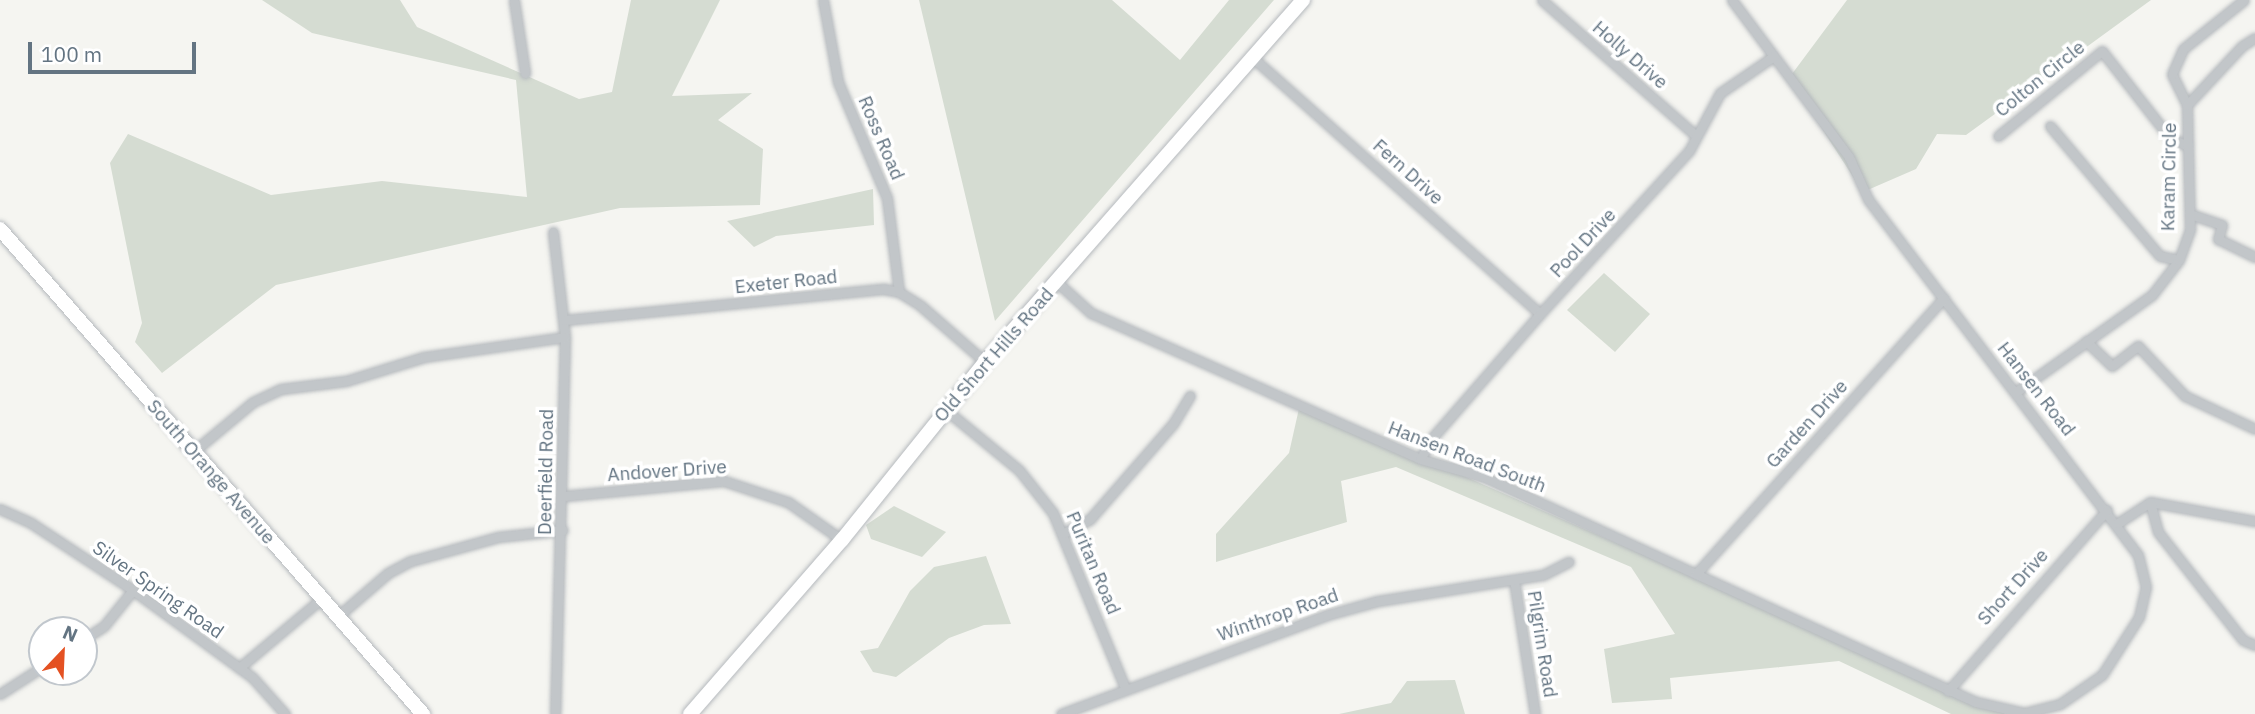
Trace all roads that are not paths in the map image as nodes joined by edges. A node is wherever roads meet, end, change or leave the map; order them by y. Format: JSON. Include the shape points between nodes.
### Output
{"nodes":[{"id":1,"x":514,"y":0,"type":"edge"},
{"id":2,"x":823,"y":0,"type":"edge"},
{"id":3,"x":1303,"y":0,"type":"edge"},
{"id":4,"x":1542,"y":0,"type":"edge"},
{"id":5,"x":1732,"y":0,"type":"edge"},
{"id":6,"x":2244,"y":0,"type":"edge"},
{"id":7,"x":2255,"y":38,"type":"edge"},
{"id":8,"x":1774,"y":56,"type":"junction"},
{"id":9,"x":1252,"y":57,"type":"junction"},
{"id":10,"x":525,"y":73,"type":"dead end"},
{"id":11,"x":2187,"y":106,"type":"junction"},
{"id":12,"x":2050,"y":126,"type":"dead end"},
{"id":13,"x":1695,"y":135,"type":"junction"},
{"id":14,"x":1998,"y":136,"type":"dead end"},
{"id":15,"x":2188,"y":146,"type":"junction"},
{"id":16,"x":2190,"y":214,"type":"junction"},
{"id":17,"x":0,"y":229,"type":"edge"},
{"id":18,"x":553,"y":232,"type":"dead end"},
{"id":19,"x":2255,"y":257,"type":"edge"},
{"id":20,"x":2179,"y":260,"type":"junction"},
{"id":21,"x":1057,"y":282,"type":"junction"},
{"id":22,"x":899,"y":292,"type":"junction"},
{"id":23,"x":1944,"y":298,"type":"junction"},
{"id":24,"x":1540,"y":314,"type":"junction"},
{"id":25,"x":565,"y":320,"type":"junction"},
{"id":26,"x":565,"y":337,"type":"junction"},
{"id":27,"x":2087,"y":341,"type":"junction"},
{"id":28,"x":985,"y":362,"type":"junction"},
{"id":29,"x":2017,"y":391,"type":"junction"},
{"id":30,"x":1189,"y":396,"type":"dead end"},
{"id":31,"x":946,"y":410,"type":"junction"},
{"id":32,"x":2255,"y":429,"type":"edge"},
{"id":33,"x":193,"y":452,"type":"junction"},
{"id":34,"x":1420,"y":459,"type":"junction"},
{"id":35,"x":564,"y":496,"type":"junction"},
{"id":36,"x":2150,"y":502,"type":"junction"},
{"id":37,"x":0,"y":509,"type":"edge"},
{"id":38,"x":2107,"y":510,"type":"junction"},
{"id":39,"x":2255,"y":521,"type":"edge"},
{"id":40,"x":2118,"y":523,"type":"junction"},
{"id":41,"x":563,"y":530,"type":"junction"},
{"id":42,"x":1064,"y":533,"type":"junction"},
{"id":43,"x":842,"y":540,"type":"junction"},
{"id":44,"x":1569,"y":562,"type":"dead end"},
{"id":45,"x":1696,"y":574,"type":"junction"},
{"id":46,"x":1514,"y":580,"type":"junction"},
{"id":47,"x":133,"y":590,"type":"junction"},
{"id":48,"x":321,"y":599,"type":"junction"},
{"id":49,"x":337,"y":617,"type":"junction"},
{"id":50,"x":98,"y":630,"type":"edge"},
{"id":51,"x":2255,"y":645,"type":"edge"},
{"id":52,"x":239,"y":668,"type":"junction"},
{"id":53,"x":28,"y":676,"type":"edge"},
{"id":54,"x":1125,"y":688,"type":"junction"},
{"id":55,"x":1948,"y":691,"type":"junction"},
{"id":56,"x":0,"y":694,"type":"edge"},
{"id":57,"x":285,"y":714,"type":"edge"},
{"id":58,"x":423,"y":714,"type":"edge"},
{"id":59,"x":555,"y":714,"type":"edge"},
{"id":60,"x":690,"y":714,"type":"edge"},
{"id":61,"x":1061,"y":714,"type":"edge"},
{"id":62,"x":1535,"y":714,"type":"edge"}],
"edges":[{"from":1,"to":10,"type":"street"},
{"from":2,"to":22,"type":"street","name":"Ross Road","via":[[838,82],[887,198]]},
{"from":3,"to":9,"type":"main road","name":"Old Short Hills Road"},
{"from":4,"to":13,"type":"street","name":"Holly Drive"},
{"from":5,"to":8,"type":"street","name":"Hansen Road"},
{"from":6,"to":11,"type":"street","via":[[2183,49],[2172,74]]},
{"from":7,"to":11,"type":"street","name":"Karam Circle","via":[[2242,46]]},
{"from":8,"to":13,"type":"street","name":"Pool Drive","via":[[1720,93]]},
{"from":8,"to":23,"type":"street","name":"Hansen Road","via":[[1849,157],[1868,199]]},
{"from":9,"to":21,"type":"main road","name":"Old Short Hills Road"},
{"from":9,"to":24,"type":"street","name":"Fern Drive"},
{"from":11,"to":15,"type":"street","name":"Karam Circle"},
{"from":12,"to":20,"type":"street","via":[[2160,256]]},
{"from":13,"to":24,"type":"street","name":"Pool Drive","via":[[1680,161]]},
{"from":14,"to":15,"type":"street","name":"Colton Circle","via":[[2102,51],[2170,138]]},
{"from":15,"to":16,"type":"street","name":"Karam Circle"},
{"from":16,"to":19,"type":"street","via":[[2222,225],[2218,239]]},
{"from":16,"to":20,"type":"street","name":"Karam Circle"},
{"from":17,"to":33,"type":"main road","name":"South Orange Avenue"},
{"from":18,"to":25,"type":"street","name":"Deerfield Road"},
{"from":20,"to":27,"type":"street","name":"Karam Circle","via":[[2152,295]]},
{"from":21,"to":28,"type":"main road","name":"Old Short Hills Road"},
{"from":21,"to":34,"type":"street","name":"Hansen Road South","via":[[1091,313]]},
{"from":22,"to":25,"type":"street","name":"Exeter Road","via":[[875,289]]},
{"from":22,"to":28,"type":"street"},
{"from":23,"to":29,"type":"street","name":"Hansen Road"},
{"from":23,"to":45,"type":"street","name":"Garden Drive"},
{"from":24,"to":34,"type":"street","name":"Pool Drive","via":[[1433,437]]},
{"from":25,"to":26,"type":"street","name":"Deerfield Road"},
{"from":26,"to":33,"type":"street","via":[[424,357],[360,378],[281,390],[253,402]]},
{"from":26,"to":35,"type":"street","name":"Deerfield Road"},
{"from":27,"to":29,"type":"street","name":"Karam Circle"},
{"from":27,"to":32,"type":"street","via":[[2112,366],[2138,346],[2185,396]]},
{"from":28,"to":31,"type":"main road","name":"Old Short Hills Road"},
{"from":29,"to":38,"type":"street","name":"Hansen Road"},
{"from":30,"to":42,"type":"street","via":[[1173,424],[1090,519]]},
{"from":31,"to":42,"type":"street","name":"Puritan Road","via":[[1019,470]]},
{"from":31,"to":43,"type":"main road","name":"Old Short Hills Road"},
{"from":33,"to":48,"type":"main road","name":"South Orange Avenue"},
{"from":34,"to":45,"type":"street","name":"Hansen Road South","via":[[1484,477]]},
{"from":35,"to":41,"type":"street","name":"Deerfield Road"},
{"from":35,"to":43,"type":"street","name":"Andover Drive","via":[[724,481],[788,502]]},
{"from":36,"to":39,"type":"street"},
{"from":36,"to":40,"type":"street"},
{"from":36,"to":51,"type":"street","via":[[2158,532],[2243,640]]},
{"from":37,"to":47,"type":"street","name":"Silver Spring Road","via":[[31,523]]},
{"from":38,"to":40,"type":"street","name":"Hansen Road"},
{"from":38,"to":55,"type":"street","name":"Short Drive"},
{"from":40,"to":55,"type":"street","name":"Hansen Road","via":[[2138,555],[2145,598],[2139,617],[2102,675],[2070,699],[2033,712],[1997,709]]},
{"from":41,"to":49,"type":"street","via":[[498,537],[411,561],[388,573]]},
{"from":41,"to":59,"type":"street","name":"Deerfield Road"},
{"from":42,"to":54,"type":"street","name":"Puritan Road"},
{"from":43,"to":60,"type":"main road","name":"Old Short Hills Road"},
{"from":44,"to":46,"type":"street","name":"Winthrop Road","via":[[1543,575]]},
{"from":45,"to":55,"type":"street","name":"Hansen Road South"},
{"from":46,"to":54,"type":"street","name":"Winthrop Road","via":[[1378,601],[1338,612]]},
{"from":46,"to":62,"type":"street","name":"Pilgrim Road"},
{"from":47,"to":50,"type":"street"},
{"from":47,"to":52,"type":"street","name":"Silver Spring Road"},
{"from":48,"to":49,"type":"main road","name":"South Orange Avenue"},
{"from":48,"to":52,"type":"street"},
{"from":49,"to":58,"type":"main road","name":"South Orange Avenue"},
{"from":52,"to":57,"type":"street","name":"Silver Spring Road"},
{"from":53,"to":56,"type":"street"},
{"from":54,"to":61,"type":"street","name":"Winthrop Road"}]}
